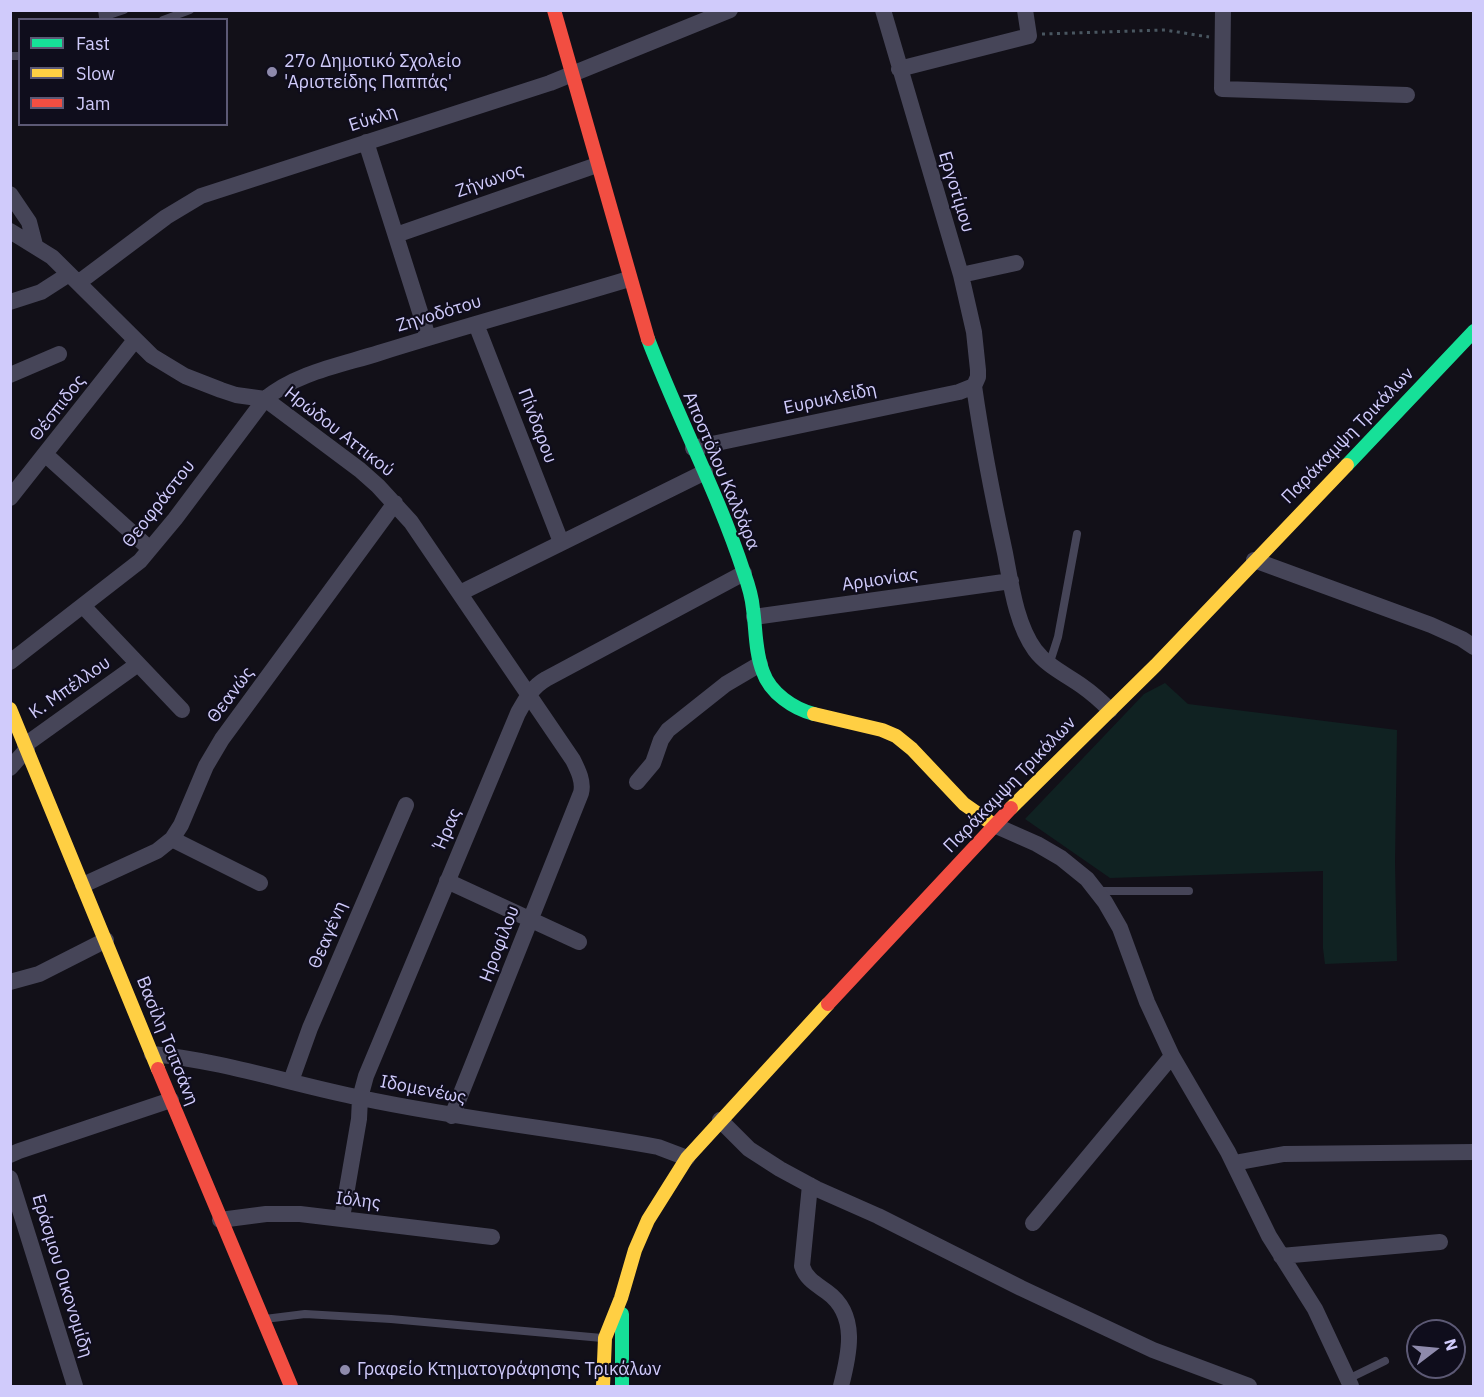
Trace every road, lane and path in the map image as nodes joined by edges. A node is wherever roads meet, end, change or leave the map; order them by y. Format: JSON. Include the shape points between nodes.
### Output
{"nodes":[{"id":1,"x":102,"y":10,"type":"edge"},
{"id":2,"x":124,"y":10,"type":"edge"},
{"id":3,"x":190,"y":10,"type":"edge"},
{"id":4,"x":554,"y":10,"type":"edge"},
{"id":5,"x":730,"y":10,"type":"edge"},
{"id":6,"x":883,"y":10,"type":"edge"},
{"id":7,"x":1025,"y":10,"type":"edge"},
{"id":8,"x":1223,"y":10,"type":"edge"},
{"id":9,"x":168,"y":18,"type":"edge"},
{"id":10,"x":1029,"y":36,"type":"junction"},
{"id":11,"x":1221,"y":39,"type":"junction"},
{"id":12,"x":899,"y":69,"type":"junction"},
{"id":13,"x":572,"y":75,"type":"junction"},
{"id":14,"x":1407,"y":95,"type":"dead end"},
{"id":15,"x":366,"y":142,"type":"junction"},
{"id":16,"x":597,"y":165,"type":"junction"},
{"id":17,"x":10,"y":194,"type":"edge"},
{"id":18,"x":10,"y":231,"type":"edge"},
{"id":19,"x":396,"y":235,"type":"junction"},
{"id":20,"x":35,"y":245,"type":"junction"},
{"id":21,"x":1016,"y":263,"type":"dead end"},
{"id":22,"x":961,"y":275,"type":"junction"},
{"id":23,"x":74,"y":278,"type":"junction"},
{"id":24,"x":629,"y":279,"type":"junction"},
{"id":25,"x":10,"y":302,"type":"edge"},
{"id":26,"x":476,"y":324,"type":"junction"},
{"id":27,"x":1473,"y":331,"type":"edge"},
{"id":28,"x":428,"y":337,"type":"junction"},
{"id":29,"x":135,"y":340,"type":"junction"},
{"id":30,"x":59,"y":354,"type":"dead end"},
{"id":31,"x":10,"y":375,"type":"edge"},
{"id":32,"x":974,"y":386,"type":"junction"},
{"id":33,"x":265,"y":399,"type":"junction"},
{"id":34,"x":693,"y":448,"type":"junction"},
{"id":35,"x":46,"y":454,"type":"junction"},
{"id":36,"x":705,"y":472,"type":"junction"},
{"id":37,"x":10,"y":498,"type":"edge"},
{"id":38,"x":395,"y":503,"type":"junction"},
{"id":39,"x":1077,"y":534,"type":"dead end"},
{"id":40,"x":561,"y":542,"type":"junction"},
{"id":41,"x":150,"y":549,"type":"junction"},
{"id":42,"x":1254,"y":560,"type":"junction"},
{"id":43,"x":744,"y":573,"type":"junction"},
{"id":44,"x":1011,"y":581,"type":"junction"},
{"id":45,"x":460,"y":592,"type":"junction"},
{"id":46,"x":83,"y":606,"type":"junction"},
{"id":47,"x":754,"y":616,"type":"junction"},
{"id":48,"x":1473,"y":647,"type":"edge"},
{"id":49,"x":10,"y":662,"type":"edge"},
{"id":50,"x":138,"y":664,"type":"junction"},
{"id":51,"x":760,"y":664,"type":"junction"},
{"id":52,"x":1049,"y":665,"type":"junction"},
{"id":53,"x":528,"y":695,"type":"junction"},
{"id":54,"x":10,"y":709,"type":"edge"},
{"id":55,"x":182,"y":710,"type":"dead end"},
{"id":56,"x":1110,"y":710,"type":"junction"},
{"id":57,"x":26,"y":747,"type":"junction"},
{"id":58,"x":10,"y":768,"type":"edge"},
{"id":59,"x":637,"y":782,"type":"dead end"},
{"id":60,"x":582,"y":785,"type":"joint"},
{"id":61,"x":406,"y":805,"type":"dead end"},
{"id":62,"x":994,"y":825,"type":"junction"},
{"id":63,"x":172,"y":839,"type":"junction"},
{"id":64,"x":447,"y":881,"type":"junction"},
{"id":65,"x":260,"y":883,"type":"dead end"},
{"id":66,"x":83,"y":885,"type":"junction"},
{"id":67,"x":1097,"y":891,"type":"junction"},
{"id":68,"x":1189,"y":891,"type":"dead end"},
{"id":69,"x":530,"y":919,"type":"junction"},
{"id":70,"x":106,"y":940,"type":"junction"},
{"id":71,"x":579,"y":942,"type":"dead end"},
{"id":72,"x":10,"y":982,"type":"edge"},
{"id":73,"x":153,"y":1054,"type":"junction"},
{"id":74,"x":1172,"y":1056,"type":"junction"},
{"id":75,"x":291,"y":1082,"type":"junction"},
{"id":76,"x":360,"y":1098,"type":"junction"},
{"id":77,"x":171,"y":1100,"type":"junction"},
{"id":78,"x":452,"y":1116,"type":"junction"},
{"id":79,"x":720,"y":1120,"type":"junction"},
{"id":80,"x":1473,"y":1152,"type":"edge"},
{"id":81,"x":10,"y":1155,"type":"edge"},
{"id":82,"x":687,"y":1158,"type":"junction"},
{"id":83,"x":1234,"y":1163,"type":"junction"},
{"id":84,"x":10,"y":1178,"type":"edge"},
{"id":85,"x":810,"y":1185,"type":"junction"},
{"id":86,"x":342,"y":1218,"type":"junction"},
{"id":87,"x":220,"y":1220,"type":"junction"},
{"id":88,"x":1033,"y":1223,"type":"dead end"},
{"id":89,"x":492,"y":1237,"type":"dead end"},
{"id":90,"x":1440,"y":1242,"type":"dead end"},
{"id":91,"x":1281,"y":1256,"type":"junction"},
{"id":92,"x":621,"y":1298,"type":"junction"},
{"id":93,"x":262,"y":1320,"type":"junction"},
{"id":94,"x":605,"y":1338,"type":"junction"},
{"id":95,"x":1385,"y":1361,"type":"dead end"},
{"id":96,"x":1349,"y":1383,"type":"edge"},
{"id":97,"x":75,"y":1386,"type":"edge"},
{"id":98,"x":291,"y":1386,"type":"edge"},
{"id":99,"x":603,"y":1386,"type":"edge"},
{"id":100,"x":622,"y":1386,"type":"edge"},
{"id":101,"x":841,"y":1386,"type":"edge"},
{"id":102,"x":1249,"y":1386,"type":"edge"}],
"edges":[{"from":1,"to":2,"type":"lane","via":[[103,17]]},
{"from":3,"to":9,"type":"lane"},
{"from":4,"to":13,"type":"main road","name":"Αποστόλου Καλδάρα"},
{"from":5,"to":13,"type":"street","name":"Εύκλη"},
{"from":6,"to":12,"type":"street","name":"Εργοτίμου"},
{"from":7,"to":10,"type":"street"},
{"from":8,"to":11,"type":"street"},
{"from":10,"to":11,"type":"path","via":[[1165,30]]},
{"from":10,"to":12,"type":"street"},
{"from":11,"to":14,"type":"street","via":[[1222,89]]},
{"from":12,"to":22,"type":"street","name":"Εργοτίμου"},
{"from":13,"to":15,"type":"street","name":"Εύκλη"},
{"from":13,"to":16,"type":"main road","name":"Αποστόλου Καλδάρα"},
{"from":15,"to":19,"type":"street"},
{"from":15,"to":23,"type":"street","name":"Εύκλη","via":[[201,196]]},
{"from":16,"to":19,"type":"street","name":"Ζήνωνος"},
{"from":16,"to":24,"type":"main road","name":"Αποστόλου Καλδάρα"},
{"from":17,"to":20,"type":"street","via":[[29,222]]},
{"from":18,"to":20,"type":"street","name":"Ηρώδου Αττικού"},
{"from":19,"to":28,"type":"street"},
{"from":20,"to":23,"type":"street","name":"Ηρώδου Αττικού"},
{"from":21,"to":22,"type":"street"},
{"from":22,"to":32,"type":"street","name":"Εργοτίμου","via":[[976,348],[978,377]]},
{"from":23,"to":25,"type":"street","name":"Εύκλη"},
{"from":23,"to":29,"type":"street","name":"Ηρώδου Αττικού"},
{"from":24,"to":26,"type":"street","name":"Ζηνοδότου"},
{"from":24,"to":34,"type":"main road","name":"Αποστόλου Καλδάρα","via":[[652,354]]},
{"from":26,"to":28,"type":"street","name":"Ζηνοδότου"},
{"from":26,"to":40,"type":"street","name":"Πίνδαρου"},
{"from":27,"to":42,"type":"main road","name":"Παράκαμψη Τρικάλων"},
{"from":28,"to":33,"type":"street","name":"Ζηνοδότου","via":[[306,376],[282,386]]},
{"from":29,"to":33,"type":"street","name":"Ηρώδου Αττικού","via":[[152,356],[185,376],[236,395]]},
{"from":29,"to":35,"type":"street","name":"Θέσπιδος"},
{"from":30,"to":31,"type":"street"},
{"from":32,"to":34,"type":"street","name":"Ευρυκλείδη"},
{"from":32,"to":44,"type":"street","name":"Εργοτίμου"},
{"from":33,"to":38,"type":"street","name":"Ηρώδου Αττικού","via":[[360,470]]},
{"from":33,"to":41,"type":"street","name":"Θεοφράστου"},
{"from":34,"to":36,"type":"main road","name":"Αποστόλου Καλδάρα"},
{"from":35,"to":37,"type":"street","name":"Θέσπιδος"},
{"from":35,"to":41,"type":"street"},
{"from":36,"to":40,"type":"street"},
{"from":36,"to":43,"type":"main road","name":"Αποστόλου Καλδάρα"},
{"from":38,"to":45,"type":"street","name":"Ηρώδου Αττικού"},
{"from":38,"to":63,"type":"street","name":"Θεανώς","via":[[222,739]]},
{"from":39,"to":52,"type":"lane"},
{"from":40,"to":45,"type":"street"},
{"from":41,"to":46,"type":"street","name":"Θεοφράστου"},
{"from":42,"to":48,"type":"street","via":[[1431,625]]},
{"from":42,"to":56,"type":"main road","name":"Παράκαμψη Τρικάλων"},
{"from":43,"to":47,"type":"main road","name":"Αποστόλου Καλδάρα"},
{"from":43,"to":53,"type":"street","name":"Ήρας","via":[[546,679]]},
{"from":44,"to":47,"type":"street","name":"Αρμονίας"},
{"from":44,"to":52,"type":"street","name":"Εργοτίμου","via":[[1028,639]]},
{"from":45,"to":53,"type":"street","name":"Ηρώδου Αττικού"},
{"from":46,"to":49,"type":"street","name":"Θεοφράστου"},
{"from":46,"to":50,"type":"street"},
{"from":47,"to":51,"type":"main road","name":"Αποστόλου Καλδάρα"},
{"from":50,"to":55,"type":"street"},
{"from":50,"to":57,"type":"street","name":"Κ. Μπέλλου"},
{"from":51,"to":59,"type":"street","via":[[726,684],[668,730],[653,763]]},
{"from":51,"to":62,"type":"main road","name":"Αποστόλου Καλδάρα","via":[[774,691],[794,707],[896,736],[964,804]]},
{"from":52,"to":56,"type":"street","name":"Εργοτίμου","via":[[1091,692]]},
{"from":53,"to":60,"type":"street","name":"Ηρώδου Αττικού","via":[[573,760]]},
{"from":53,"to":64,"type":"street","name":"Ήρας"},
{"from":54,"to":57,"type":"main road","name":"Βασίλη Τσιτσάνη"},
{"from":56,"to":62,"type":"main road","name":"Παράκαμψη Τρικάλων"},
{"from":57,"to":58,"type":"street","name":"Κ. Μπέλλου"},
{"from":57,"to":66,"type":"main road","name":"Βασίλη Τσιτσάνη"},
{"from":60,"to":69,"type":"street","name":"Ηροφίλου"},
{"from":61,"to":75,"type":"street","name":"Θεαγένη"},
{"from":62,"to":67,"type":"street","via":[[1055,854]]},
{"from":62,"to":79,"type":"main road","name":"Παράκαμψη Τρικάλων"},
{"from":63,"to":65,"type":"street"},
{"from":63,"to":66,"type":"street","name":"Θεανώς","via":[[157,851]]},
{"from":64,"to":69,"type":"street"},
{"from":64,"to":76,"type":"street","name":"Ήρας","via":[[372,1059]]},
{"from":66,"to":70,"type":"main road","name":"Βασίλη Τσιτσάνη"},
{"from":67,"to":68,"type":"lane"},
{"from":67,"to":74,"type":"street","via":[[1120,928]]},
{"from":69,"to":71,"type":"street"},
{"from":69,"to":78,"type":"street","name":"Ηροφίλου"},
{"from":70,"to":72,"type":"street","via":[[50,969]]},
{"from":70,"to":73,"type":"main road","name":"Βασίλη Τσιτσάνη"},
{"from":73,"to":75,"type":"street","name":"Ιδομενέως","via":[[219,1064]]},
{"from":73,"to":77,"type":"main road","name":"Βασίλη Τσιτσάνη"},
{"from":74,"to":83,"type":"street"},
{"from":74,"to":88,"type":"street"},
{"from":75,"to":76,"type":"street","name":"Ιδομενέως"},
{"from":76,"to":78,"type":"street","name":"Ιδομενέως"},
{"from":76,"to":86,"type":"street","name":"Ήρας"},
{"from":77,"to":81,"type":"street"},
{"from":77,"to":87,"type":"main road","name":"Βασίλη Τσιτσάνη"},
{"from":78,"to":82,"type":"street","name":"Ιδομενέως","via":[[638,1143]]},
{"from":79,"to":82,"type":"main road","name":"Παράκαμψη Τρικάλων"},
{"from":79,"to":85,"type":"street","via":[[749,1149]]},
{"from":80,"to":83,"type":"street","via":[[1284,1154]]},
{"from":82,"to":92,"type":"main road","name":"Παράκαμψη Τρικάλων","via":[[648,1220]]},
{"from":83,"to":91,"type":"street"},
{"from":84,"to":97,"type":"street","name":"Εράσμου Οικονομίδη"},
{"from":85,"to":101,"type":"street","via":[[802,1266],[811,1281],[835,1300],[846,1318],[850,1348]]},
{"from":85,"to":102,"type":"street","via":[[1153,1350]]},
{"from":86,"to":87,"type":"street","name":"Ιόλης","via":[[274,1213]]},
{"from":86,"to":89,"type":"street","name":"Ιόλης"},
{"from":87,"to":93,"type":"main road","name":"Βασίλη Τσιτσάνη"},
{"from":90,"to":91,"type":"street"},
{"from":91,"to":96,"type":"street","via":[[1315,1309]]},
{"from":92,"to":94,"type":"main road","name":"Παράκαμψη Τρικάλων"},
{"from":92,"to":100,"type":"main road","name":"Παράκαμψη Τρικάλων"},
{"from":93,"to":94,"type":"lane","via":[[305,1314]]},
{"from":93,"to":98,"type":"main road","name":"Βασίλη Τσιτσάνη"},
{"from":94,"to":99,"type":"main road","name":"Παράκαμψη Τρικάλων"},
{"from":95,"to":96,"type":"lane"}]}
